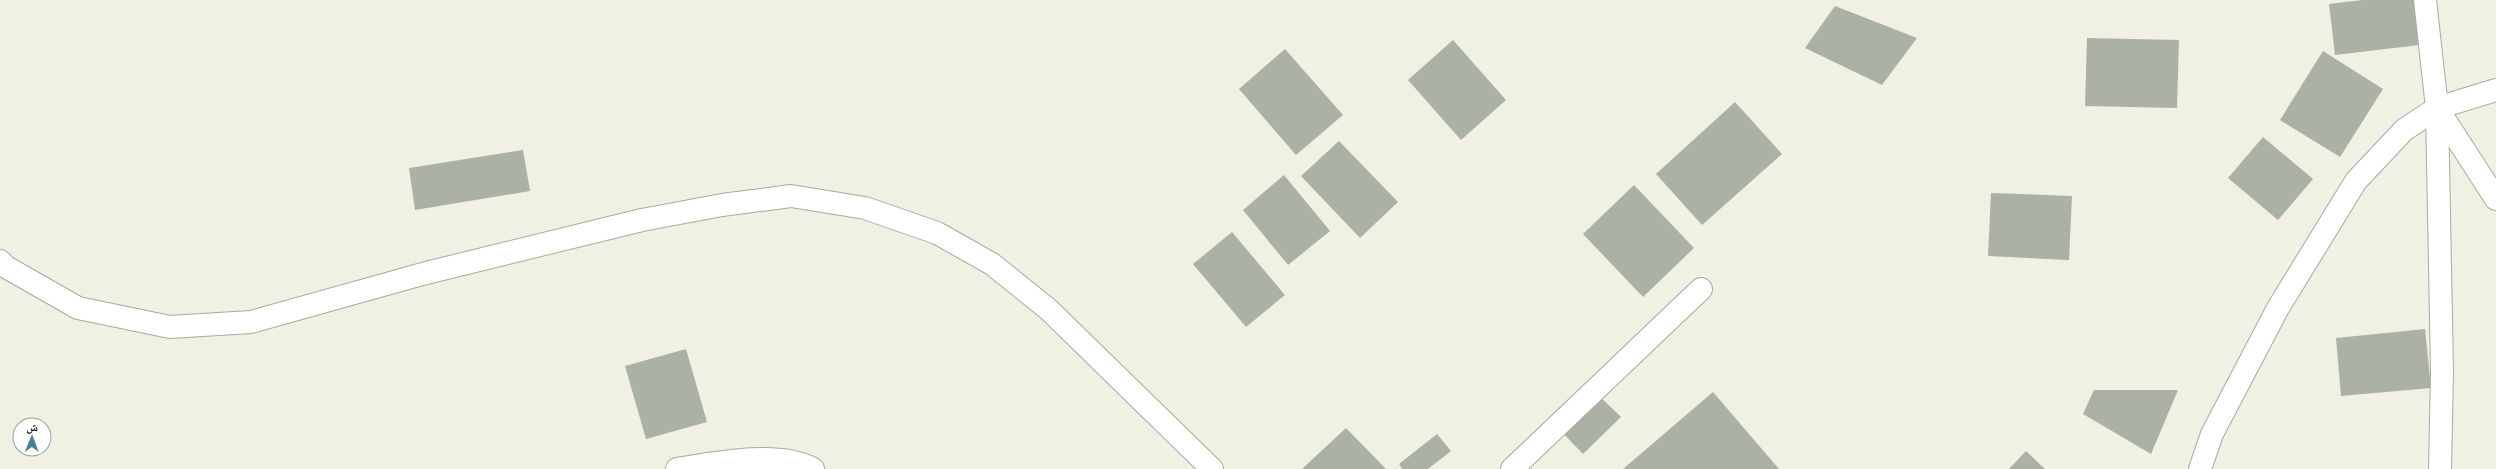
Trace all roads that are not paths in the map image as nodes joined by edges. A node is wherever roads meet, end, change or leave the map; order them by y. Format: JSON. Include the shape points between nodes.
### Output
{"nodes":[{"id":1,"x":2425,"y":0,"type":"edge"},
{"id":2,"x":2496,"y":90,"type":"edge"},
{"id":3,"x":2436,"y":108,"type":"junction"},
{"id":4,"x":2496,"y":199,"type":"edge"},
{"id":5,"x":0,"y":261,"type":"edge"},
{"id":6,"x":1701,"y":289,"type":"dead end"},
{"id":7,"x":677,"y":469,"type":"edge"},
{"id":8,"x":813,"y":469,"type":"edge"},
{"id":9,"x":1212,"y":469,"type":"edge"},
{"id":10,"x":1512,"y":469,"type":"edge"},
{"id":11,"x":2200,"y":469,"type":"edge"},
{"id":12,"x":2440,"y":469,"type":"edge"}],
"edges":[{"from":1,"to":3,"type":"street"},
{"from":2,"to":3,"type":"street"},
{"from":3,"to":4,"type":"street"},
{"from":3,"to":11,"type":"street","via":[[2404,130],[2356,181],[2278,308],[2212,434]]},
{"from":3,"to":12,"type":"street","via":[[2442,372]]},
{"from":5,"to":9,"type":"street","via":[[6,267],[78,308],[170,327],[236,323],[251,322],[426,273],[634,222],[722,204],[791,196],[865,208],[937,233],[992,264],[1048,309]]},
{"from":6,"to":10,"type":"street"},
{"from":7,"to":8,"type":"street","via":[[738,460],[802,462]]}]}
